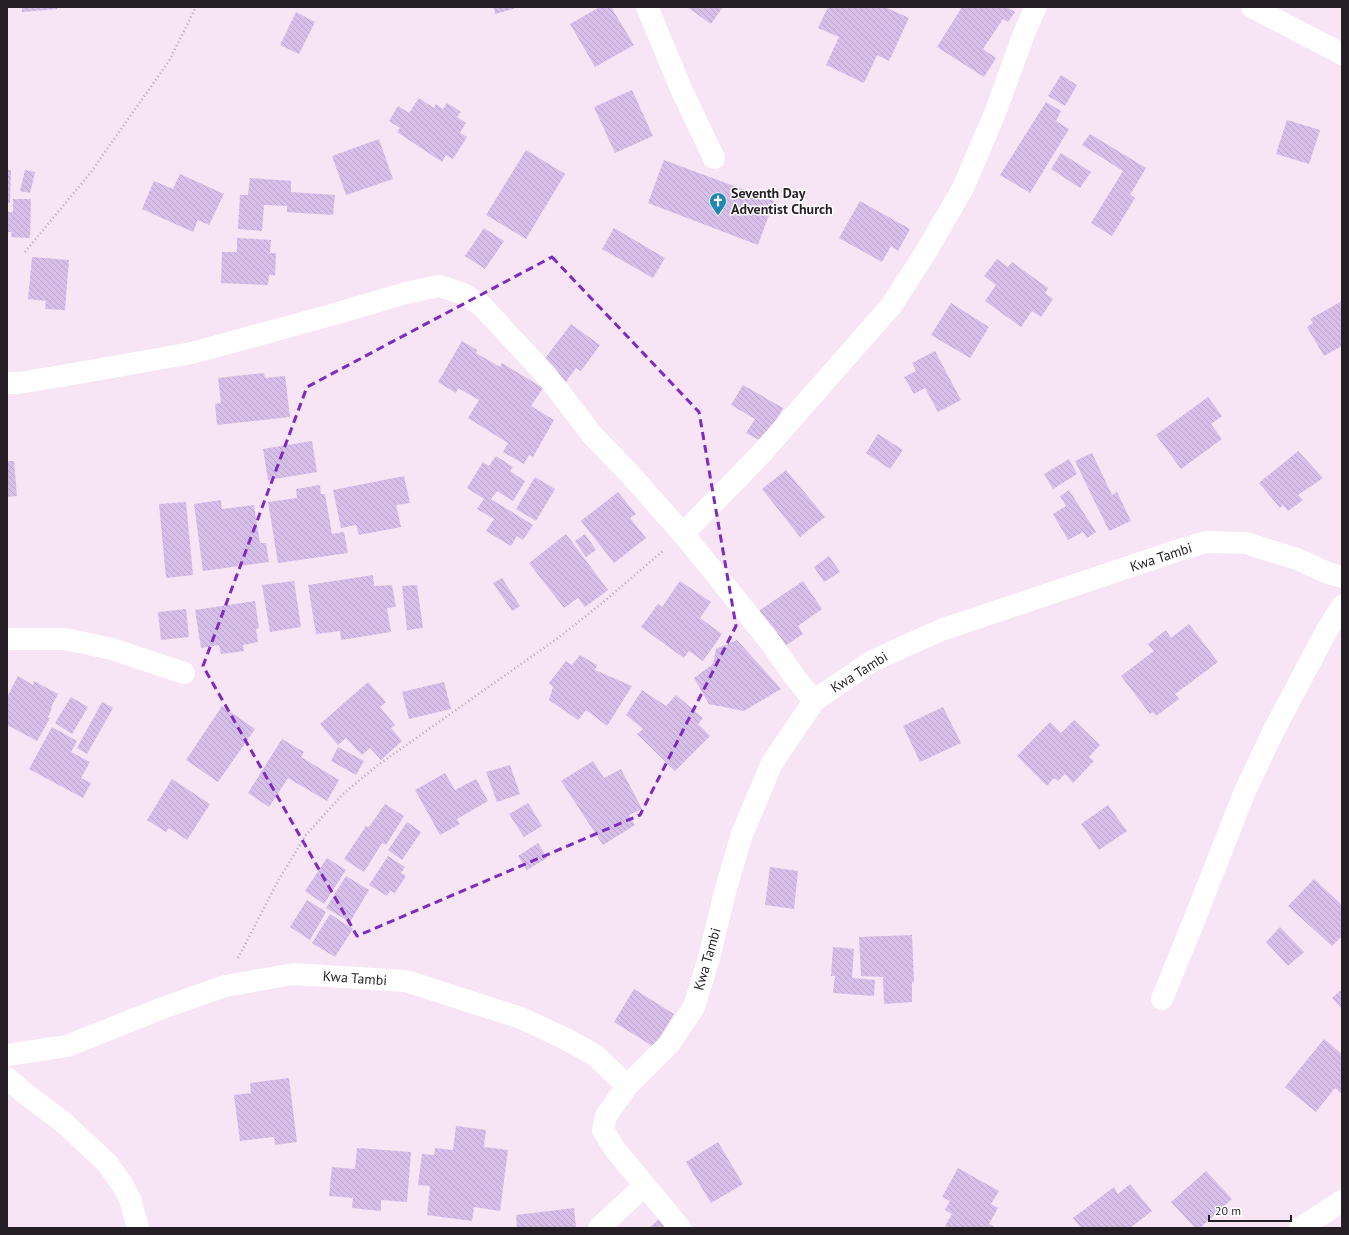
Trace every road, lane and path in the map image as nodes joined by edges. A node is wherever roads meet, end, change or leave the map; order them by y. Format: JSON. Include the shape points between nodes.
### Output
{"nodes":[{"id":1,"x":196,"y":7,"type":"edge"},
{"id":2,"x":647,"y":7,"type":"edge"},
{"id":3,"x":1036,"y":7,"type":"edge"},
{"id":4,"x":1252,"y":7,"type":"edge"},
{"id":5,"x":1342,"y":54,"type":"edge"},
{"id":6,"x":714,"y":158,"type":"dead end"},
{"id":7,"x":25,"y":252,"type":"dead end"},
{"id":8,"x":7,"y":383,"type":"edge"},
{"id":9,"x":683,"y":534,"type":"junction"},
{"id":10,"x":1342,"y":577,"type":"edge"},
{"id":11,"x":1342,"y":606,"type":"edge"},
{"id":12,"x":7,"y":639,"type":"edge"},
{"id":13,"x":184,"y":673,"type":"dead end"},
{"id":14,"x":814,"y":701,"type":"junction"},
{"id":15,"x":225,"y":986,"type":"junction"},
{"id":16,"x":1162,"y":999,"type":"dead end"},
{"id":17,"x":7,"y":1055,"type":"edge"},
{"id":18,"x":7,"y":1078,"type":"edge"},
{"id":19,"x":627,"y":1086,"type":"junction"},
{"id":20,"x":644,"y":1185,"type":"junction"},
{"id":21,"x":1342,"y":1201,"type":"edge"},
{"id":22,"x":138,"y":1228,"type":"edge"},
{"id":23,"x":599,"y":1228,"type":"edge"},
{"id":24,"x":680,"y":1228,"type":"edge"},
{"id":25,"x":1300,"y":1228,"type":"edge"}],
"edges":[{"from":1,"to":7,"type":"path","via":[[169,61],[91,172]]},
{"from":2,"to":6,"type":"street","via":[[682,92]]},
{"from":3,"to":9,"type":"street","via":[[963,188],[891,306],[760,455]]},
{"from":4,"to":5,"type":"street"},
{"from":8,"to":9,"type":"street","via":[[192,353],[439,286],[462,293],[481,306],[547,376],[593,436]]},
{"from":9,"to":14,"type":"street","via":[[768,639]]},
{"from":9,"to":15,"type":"path","via":[[558,638],[378,765],[343,794],[306,835],[246,940]]},
{"from":10,"to":14,"type":"street","name":"Kwa Tambi","via":[[1246,543],[1206,542],[941,630],[872,661]]},
{"from":11,"to":16,"type":"street","via":[[1275,728],[1245,791]]},
{"from":12,"to":13,"type":"street","via":[[65,639],[112,649]]},
{"from":14,"to":19,"type":"street","name":"Kwa Tambi","via":[[772,763],[742,834],[694,1007],[669,1044]]},
{"from":15,"to":17,"type":"street","name":"Kwa Tambi","via":[[67,1046]]},
{"from":15,"to":19,"type":"street","name":"Kwa Tambi","via":[[294,974],[406,981],[521,1018],[564,1038],[595,1056]]},
{"from":18,"to":22,"type":"street","via":[[63,1122],[107,1163],[130,1199]]},
{"from":19,"to":20,"type":"street","name":"Kwa Tambi","via":[[606,1116],[603,1130]]},
{"from":20,"to":23,"type":"street"},
{"from":20,"to":24,"type":"street","name":"Kwa Tambi"},
{"from":21,"to":25,"type":"street"}]}
